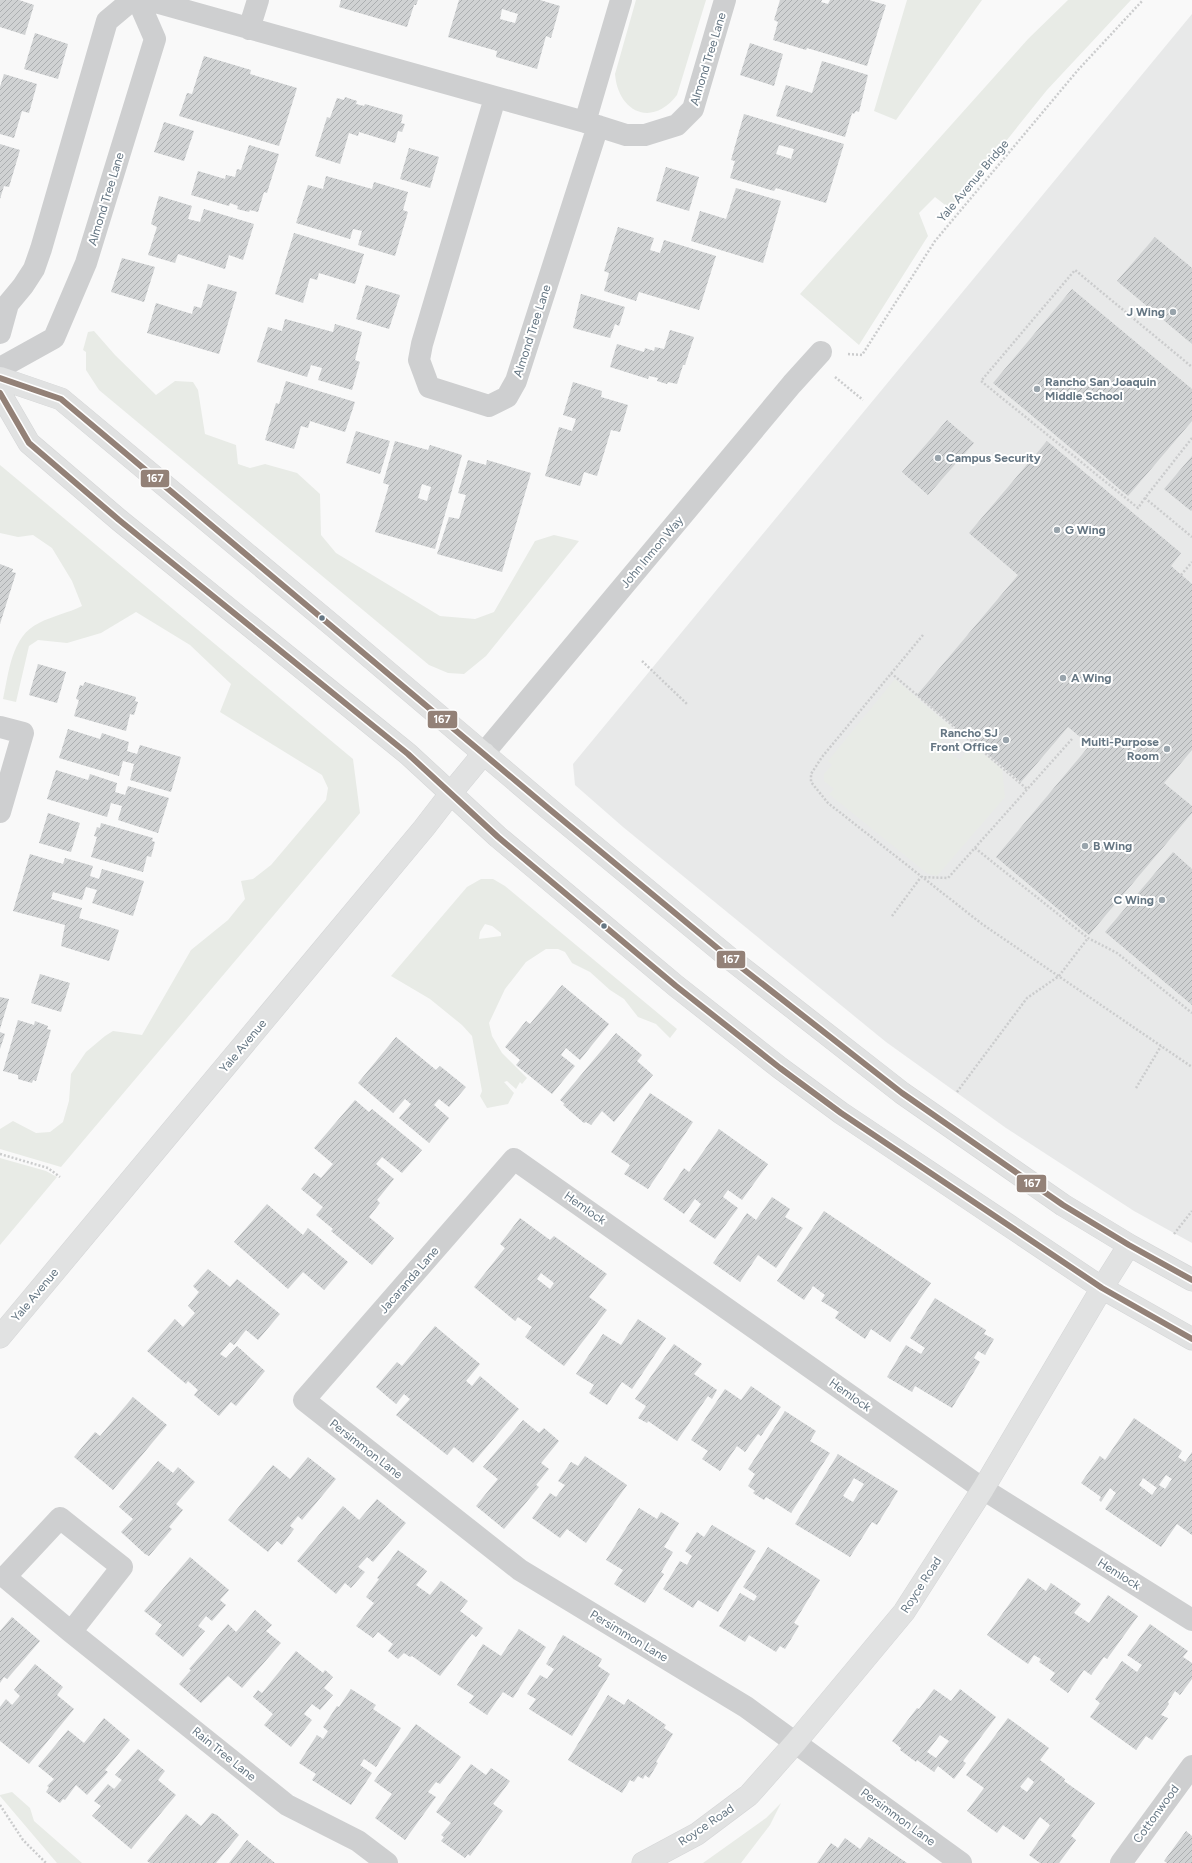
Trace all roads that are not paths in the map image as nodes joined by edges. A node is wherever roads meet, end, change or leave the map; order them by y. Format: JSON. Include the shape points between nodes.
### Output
{"nodes":[{"id":1,"x":132,"y":0,"type":"edge"},
{"id":2,"x":138,"y":0,"type":"edge"},
{"id":3,"x":148,"y":0,"type":"edge"},
{"id":4,"x":258,"y":0,"type":"edge"},
{"id":5,"x":621,"y":0,"type":"edge"},
{"id":6,"x":725,"y":0,"type":"edge"},
{"id":7,"x":249,"y":29,"type":"junction"},
{"id":8,"x":495,"y":98,"type":"junction"},
{"id":9,"x":592,"y":124,"type":"junction"},
{"id":10,"x":0,"y":333,"type":"edge"},
{"id":11,"x":821,"y":352,"type":"road end"},
{"id":12,"x":0,"y":368,"type":"edge"},
{"id":13,"x":0,"y":378,"type":"edge"},
{"id":14,"x":0,"y":393,"type":"edge"},
{"id":15,"x":0,"y":727,"type":"edge"},
{"id":16,"x":484,"y":753,"type":"junction"},
{"id":17,"x":451,"y":793,"type":"junction"},
{"id":18,"x":0,"y":812,"type":"edge"},
{"id":19,"x":514,"y":1159,"type":"joint"},
{"id":20,"x":1129,"y":1246,"type":"junction"},
{"id":21,"x":1192,"y":1280,"type":"edge"},
{"id":22,"x":1102,"y":1288,"type":"junction"},
{"id":23,"x":0,"y":1337,"type":"edge"},
{"id":24,"x":1192,"y":1339,"type":"edge"},
{"id":25,"x":304,"y":1400,"type":"joint"},
{"id":26,"x":983,"y":1489,"type":"junction"},
{"id":27,"x":1192,"y":1620,"type":"edge"},
{"id":28,"x":71,"y":1632,"type":"junction"},
{"id":29,"x":795,"y":1743,"type":"junction"},
{"id":30,"x":1192,"y":1766,"type":"edge"},
{"id":31,"x":387,"y":1863,"type":"edge"},
{"id":32,"x":643,"y":1863,"type":"edge"},
{"id":33,"x":961,"y":1863,"type":"edge"},
{"id":34,"x":1121,"y":1863,"type":"edge"}],
"edges":[{"from":1,"to":10,"type":"street","via":[[107,21],[41,249],[23,286],[8,304]]},
{"from":2,"to":12,"type":"street","name":"Almond Tree Lane","via":[[155,39],[86,263],[54,338]]},
{"from":3,"to":7,"type":"street","name":"Almond Tree Lane"},
{"from":4,"to":7,"type":"street"},
{"from":5,"to":9,"type":"street","name":"Almond Tree Lane"},
{"from":6,"to":9,"type":"street","name":"Almond Tree Lane","via":[[693,109],[678,125],[645,135],[626,135]]},
{"from":7,"to":8,"type":"street","name":"Almond Tree Lane"},
{"from":8,"to":9,"type":"street","name":"Almond Tree Lane"},
{"from":8,"to":9,"type":"street","name":"Almond Tree Lane","via":[[422,344],[420,360],[429,387],[489,406],[507,396],[516,381]]},
{"from":11,"to":16,"type":"street","name":"John Inmon Way"},
{"from":13,"to":16,"type":"main road","via":[[61,399]]},
{"from":14,"to":17,"type":"main road","via":[[29,443],[125,525],[408,754]]},
{"from":15,"to":18,"type":"street","via":[[23,733]]},
{"from":16,"to":17,"type":"main road","name":"Yale Avenue"},
{"from":16,"to":20,"type":"main road","via":[[754,978],[886,1081],[1063,1205]]},
{"from":17,"to":22,"type":"main road","via":[[498,837],[670,981],[780,1068],[841,1113]]},
{"from":17,"to":23,"type":"main road","name":"Yale Avenue"},
{"from":19,"to":25,"type":"street","name":"Jacaranda Lane"},
{"from":19,"to":26,"type":"street","name":"Hemlock"},
{"from":20,"to":21,"type":"main road"},
{"from":20,"to":22,"type":"main road","name":"Royce Road"},
{"from":22,"to":24,"type":"main road"},
{"from":22,"to":26,"type":"main road","name":"Royce Road"},
{"from":25,"to":29,"type":"street","name":"Persimmon Lane","via":[[520,1570],[746,1707]]},
{"from":26,"to":27,"type":"street","name":"Hemlock"},
{"from":26,"to":29,"type":"main road","name":"Royce Road","via":[[904,1612]]},
{"from":28,"to":28,"type":"street","name":"Rain Tree Lane","via":[[122,1567],[60,1518],[5,1577]]},
{"from":28,"to":31,"type":"street","name":"Rain Tree Lane","via":[[287,1805],[358,1841]]},
{"from":29,"to":32,"type":"main road","name":"Royce Road","via":[[749,1795],[697,1834]]},
{"from":29,"to":33,"type":"street","name":"Persimmon Lane"},
{"from":30,"to":34,"type":"street","name":"Cottonwood"}]}
